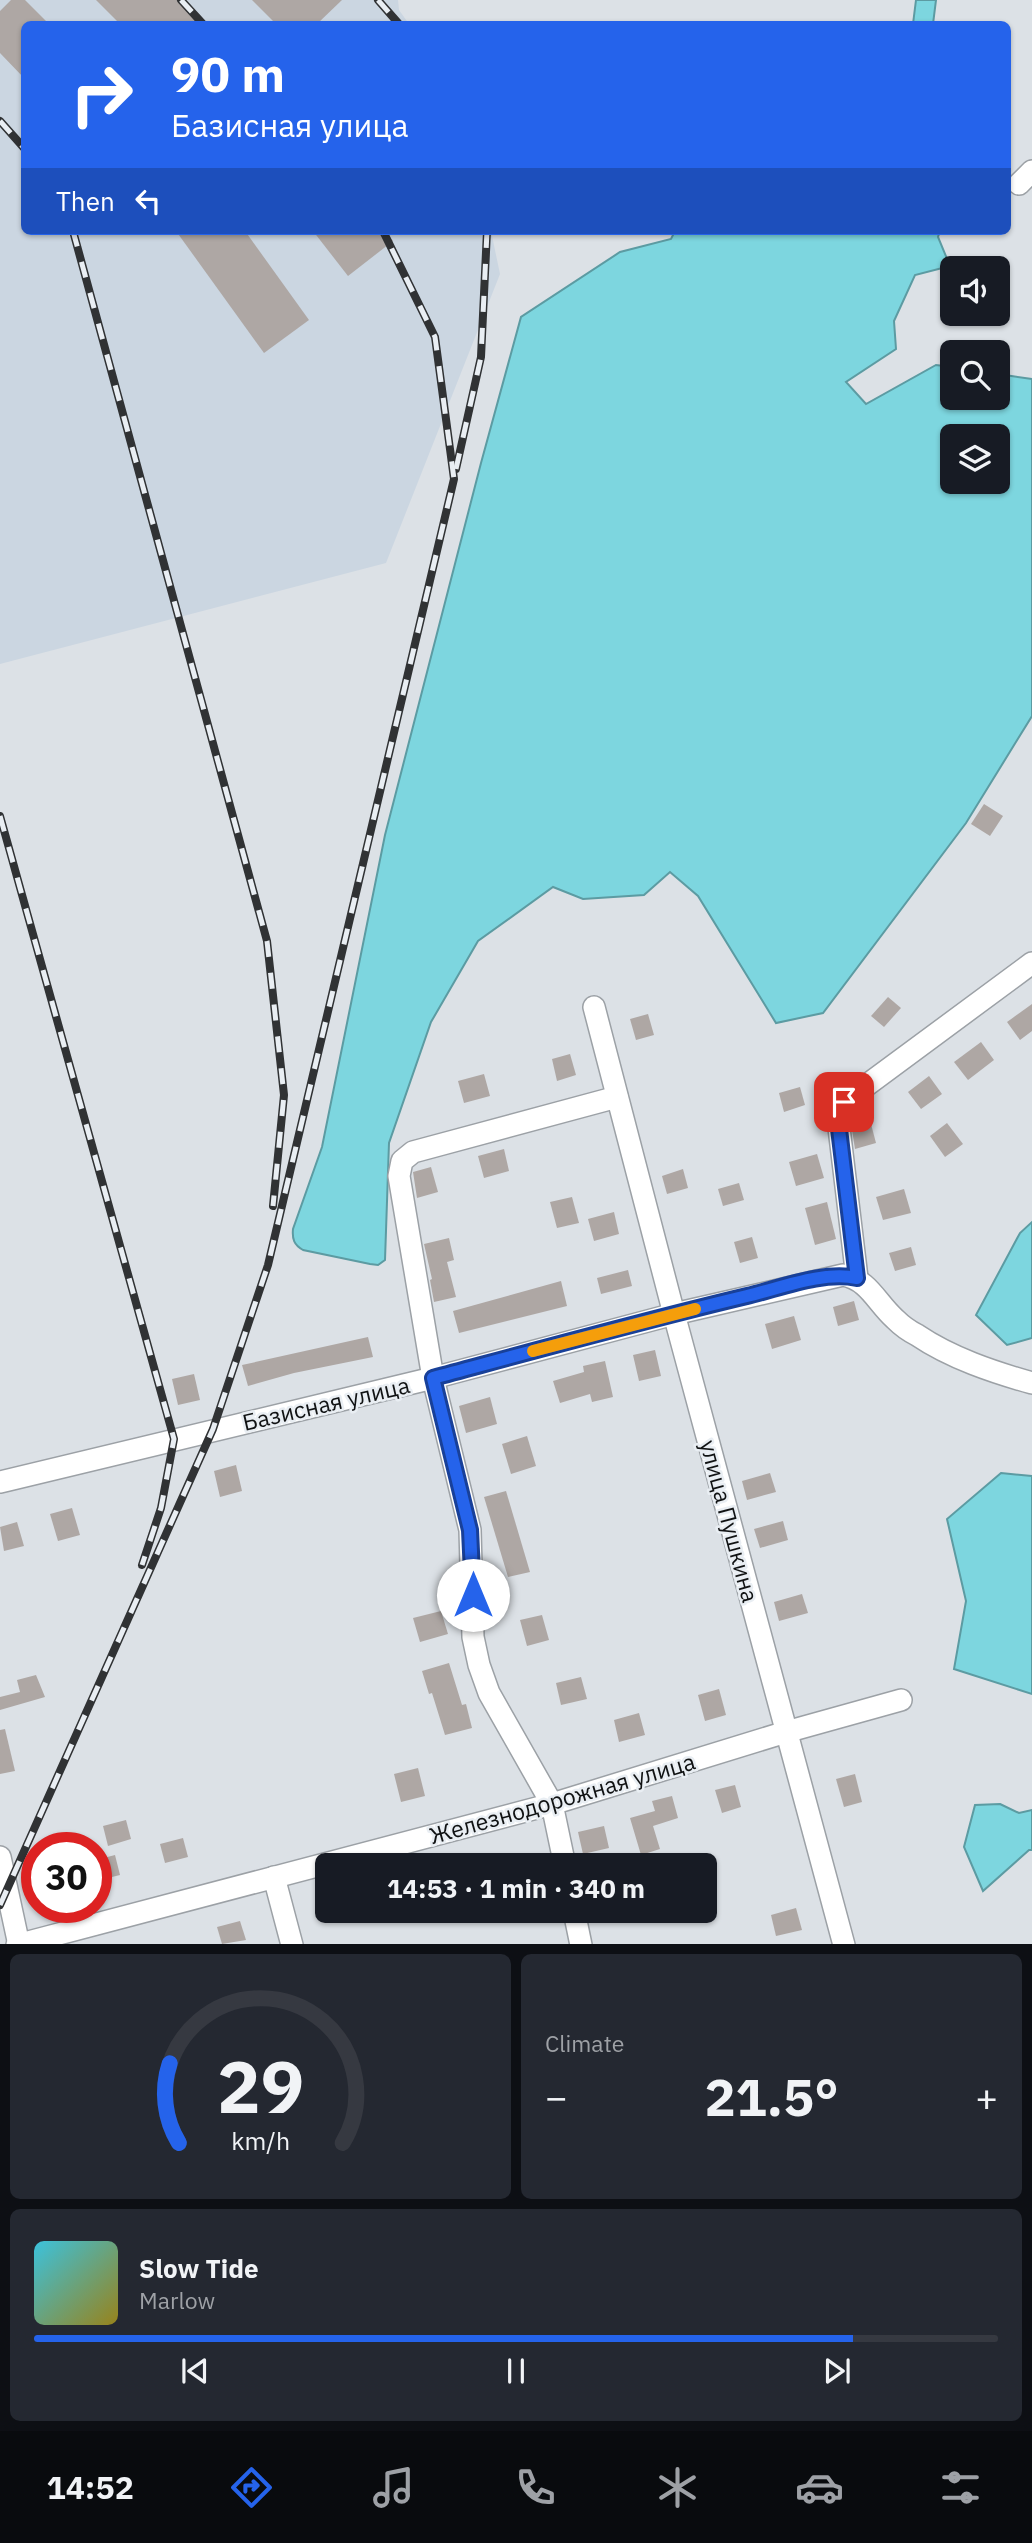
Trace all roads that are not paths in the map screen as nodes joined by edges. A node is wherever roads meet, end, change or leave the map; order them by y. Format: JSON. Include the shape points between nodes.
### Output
{"nodes":[{"id":1,"x":1032,"y":963,"type":"edge"},
{"id":2,"x":594,"y":1007,"type":"dead end"},
{"id":3,"x":617,"y":1097,"type":"junction"},
{"id":4,"x":857,"y":1278,"type":"junction"},
{"id":5,"x":674,"y":1314,"type":"junction"},
{"id":6,"x":433,"y":1378,"type":"junction"},
{"id":7,"x":1032,"y":1382,"type":"edge"},
{"id":8,"x":0,"y":1482,"type":"edge"},
{"id":9,"x":901,"y":1700,"type":"dead end"},
{"id":10,"x":786,"y":1732,"type":"junction"},
{"id":11,"x":552,"y":1804,"type":"junction"},
{"id":12,"x":562,"y":1853,"type":"edge"},
{"id":13,"x":0,"y":1857,"type":"edge"},
{"id":14,"x":274,"y":1877,"type":"junction"},
{"id":15,"x":577,"y":1923,"type":"edge"},
{"id":16,"x":18,"y":1944,"type":"edge"},
{"id":17,"x":292,"y":1944,"type":"edge"},
{"id":18,"x":581,"y":1944,"type":"edge"},
{"id":19,"x":844,"y":1944,"type":"edge"}],
"edges":[{"from":1,"to":4,"type":"street","via":[[844,1102],[839,1129]]},
{"from":2,"to":3,"type":"street","name":"улица Пушкина"},
{"from":3,"to":5,"type":"street","name":"улица Пушкина"},
{"from":3,"to":6,"type":"street","via":[[413,1152],[402,1161],[399,1176]]},
{"from":4,"to":5,"type":"street","name":"Базисная улица","via":[[843,1275],[817,1280]]},
{"from":4,"to":7,"type":"street","via":[[894,1319],[918,1337],[981,1366]]},
{"from":5,"to":6,"type":"street","name":"Базисная улица"},
{"from":5,"to":10,"type":"street","name":"улица Пушкина"},
{"from":6,"to":8,"type":"street","name":"Базисная улица"},
{"from":6,"to":11,"type":"street","via":[[470,1530],[473,1637],[479,1665],[489,1693]]},
{"from":9,"to":10,"type":"street","name":"Железнодорожная улица"},
{"from":10,"to":11,"type":"street","name":"Железнодорожная улица"},
{"from":10,"to":19,"type":"street","name":"улица Пушкина"},
{"from":11,"to":12,"type":"street"},
{"from":11,"to":14,"type":"street","name":"Железнодорожная улица"},
{"from":13,"to":16,"type":"street"},
{"from":14,"to":16,"type":"street","name":"Железнодорожная улица"},
{"from":14,"to":17,"type":"street"},
{"from":15,"to":18,"type":"street"}]}
